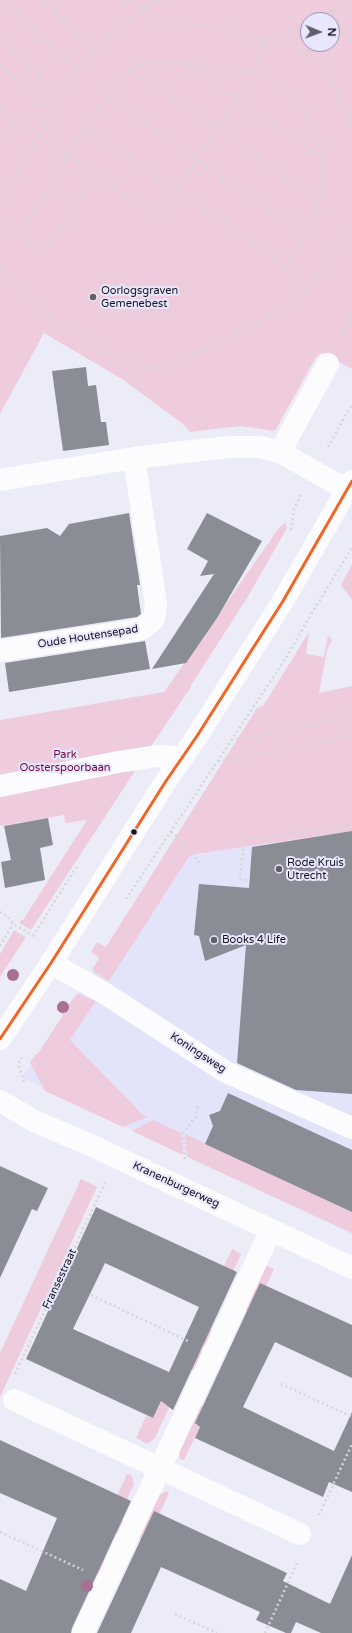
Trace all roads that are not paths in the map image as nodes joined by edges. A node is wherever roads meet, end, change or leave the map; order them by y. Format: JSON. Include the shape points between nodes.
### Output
{"nodes":[{"id":1,"x":328,"y":364,"type":"dead end"},
{"id":2,"x":280,"y":452,"type":"junction"},
{"id":3,"x":134,"y":458,"type":"junction"},
{"id":4,"x":0,"y":480,"type":"edge"},
{"id":5,"x":350,"y":486,"type":"edge"},
{"id":6,"x":0,"y":650,"type":"edge"},
{"id":7,"x":183,"y":757,"type":"junction"},
{"id":8,"x":0,"y":786,"type":"edge"},
{"id":9,"x":51,"y":963,"type":"junction"},
{"id":10,"x":0,"y":1039,"type":"edge"},
{"id":11,"x":0,"y":1101,"type":"edge"},
{"id":12,"x":352,"y":1128,"type":"edge"},
{"id":13,"x":271,"y":1230,"type":"junction"},
{"id":14,"x":352,"y":1268,"type":"edge"},
{"id":15,"x":14,"y":1400,"type":"dead end"},
{"id":16,"x":159,"y":1468,"type":"junction"},
{"id":17,"x":300,"y":1534,"type":"dead end"},
{"id":18,"x":83,"y":1633,"type":"edge"}],
"edges":[{"from":1,"to":2,"type":"street"},
{"from":2,"to":3,"type":"street","via":[[260,447],[230,447]]},
{"from":2,"to":5,"type":"street","via":[[314,472]]},
{"from":3,"to":4,"type":"street"},
{"from":3,"to":6,"type":"street","name":"Oude Houtensepad","via":[[156,604],[154,619],[142,629]]},
{"from":5,"to":7,"type":"street","via":[[283,601]]},
{"from":7,"to":8,"type":"street","via":[[157,756],[118,762]]},
{"from":7,"to":9,"type":"street"},
{"from":9,"to":10,"type":"street"},
{"from":9,"to":12,"type":"street","name":"Koningsweg","via":[[104,993],[226,1072]]},
{"from":11,"to":13,"type":"street","name":"Kranenburgerweg","via":[[36,1122]]},
{"from":13,"to":14,"type":"street","name":"Kranenburgerweg"},
{"from":13,"to":16,"type":"street"},
{"from":15,"to":16,"type":"street"},
{"from":16,"to":17,"type":"street"},
{"from":16,"to":18,"type":"street"}]}
